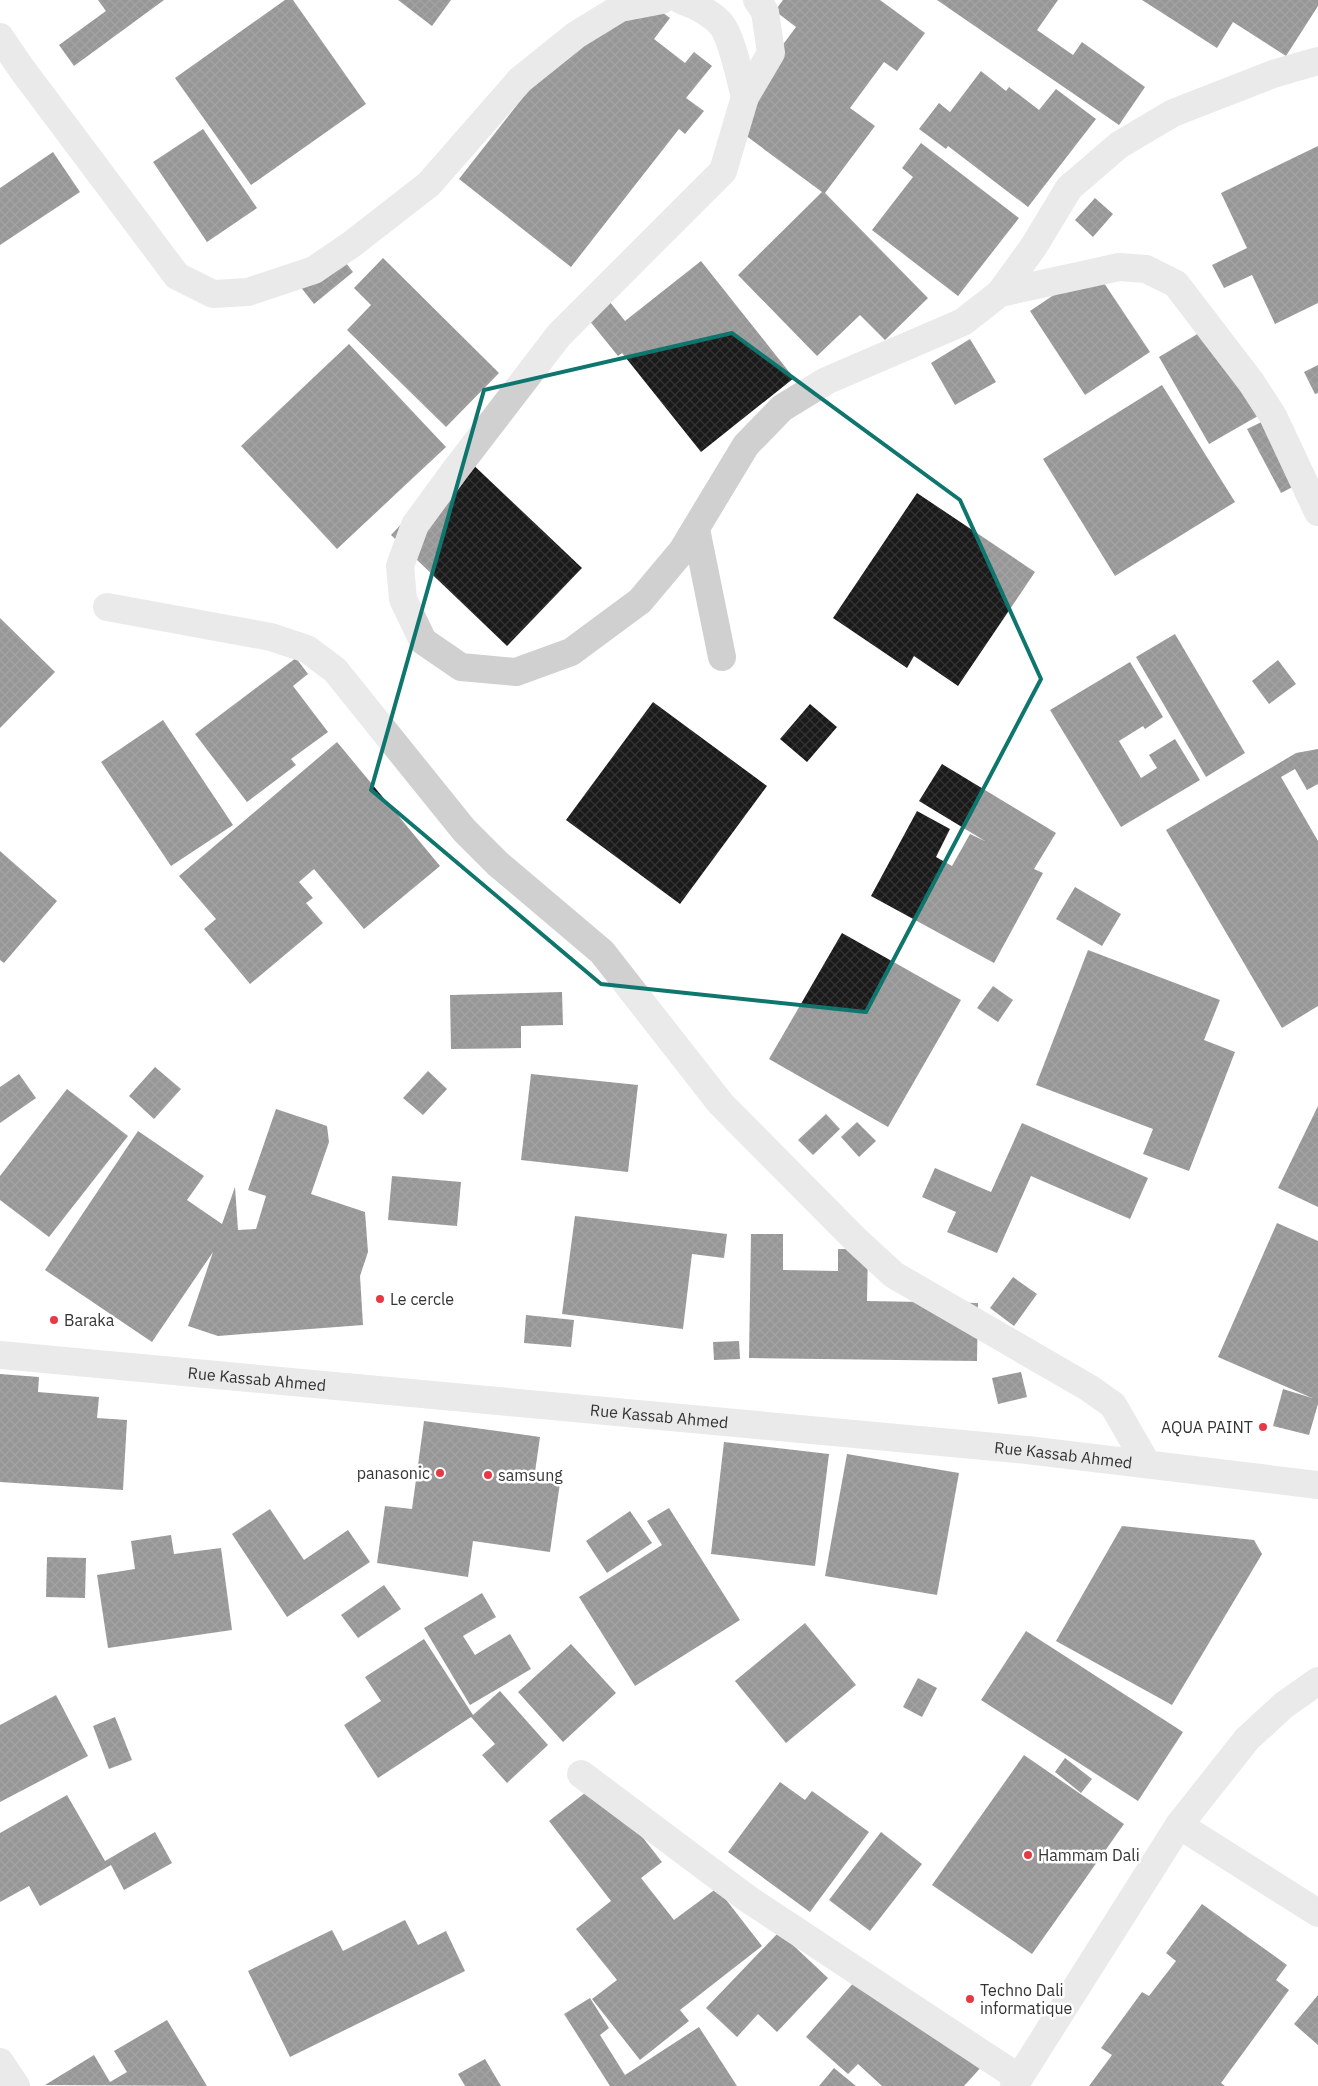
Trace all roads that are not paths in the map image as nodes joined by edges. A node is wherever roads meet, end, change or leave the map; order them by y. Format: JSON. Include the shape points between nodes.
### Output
{"nodes":[{"id":1,"x":662,"y":0,"type":"edge"},
{"id":2,"x":681,"y":0,"type":"edge"},
{"id":3,"x":757,"y":0,"type":"edge"},
{"id":4,"x":0,"y":37,"type":"edge"},
{"id":5,"x":1318,"y":61,"type":"edge"},
{"id":6,"x":745,"y":97,"type":"junction"},
{"id":7,"x":1000,"y":293,"type":"junction"},
{"id":8,"x":1318,"y":512,"type":"edge"},
{"id":9,"x":696,"y":529,"type":"junction"},
{"id":10,"x":107,"y":607,"type":"dead end"},
{"id":11,"x":722,"y":657,"type":"dead end"},
{"id":12,"x":0,"y":1355,"type":"edge"},
{"id":13,"x":1147,"y":1464,"type":"junction"},
{"id":14,"x":1318,"y":1485,"type":"edge"},
{"id":15,"x":1318,"y":1681,"type":"edge"},
{"id":16,"x":581,"y":1774,"type":"dead end"},
{"id":17,"x":1179,"y":1825,"type":"junction"},
{"id":18,"x":1318,"y":1913,"type":"edge"},
{"id":19,"x":0,"y":2062,"type":"edge"},
{"id":20,"x":1017,"y":2082,"type":"edge"},
{"id":21,"x":16,"y":2086,"type":"edge"}],
"edges":[{"from":1,"to":4,"type":"street","via":[[620,8],[576,35],[520,80],[429,184],[314,270],[248,292],[212,294],[176,276]]},
{"from":2,"to":6,"type":"street","via":[[699,7],[722,24]]},
{"from":3,"to":6,"type":"street","via":[[764,12],[772,53]]},
{"from":5,"to":7,"type":"street","via":[[1273,74],[1173,113],[1119,145],[1069,188],[1034,246]]},
{"from":6,"to":9,"type":"street","via":[[723,171],[559,335],[415,525],[400,566],[403,599],[423,641],[461,667],[516,672],[571,652],[640,601],[682,552]]},
{"from":7,"to":8,"type":"street","via":[[1119,267],[1146,269],[1176,284],[1241,368],[1273,416]]},
{"from":7,"to":9,"type":"street","via":[[964,322],[826,381],[782,408],[746,445]]},
{"from":9,"to":11,"type":"street"},
{"from":10,"to":13,"type":"street","via":[[271,637],[307,649],[335,670],[464,830],[498,864],[602,952],[721,1104],[856,1240],[894,1275],[1089,1388],[1113,1406]]},
{"from":12,"to":13,"type":"street","name":"Rue Kassab Ahmed","via":[[1027,1450]]},
{"from":13,"to":14,"type":"street","name":"Rue Kassab Ahmed"},
{"from":15,"to":17,"type":"street","via":[[1284,1705],[1247,1739]]},
{"from":16,"to":20,"type":"street","via":[[748,1899]]},
{"from":17,"to":18,"type":"street"},
{"from":17,"to":20,"type":"street"},
{"from":19,"to":21,"type":"street"}]}
